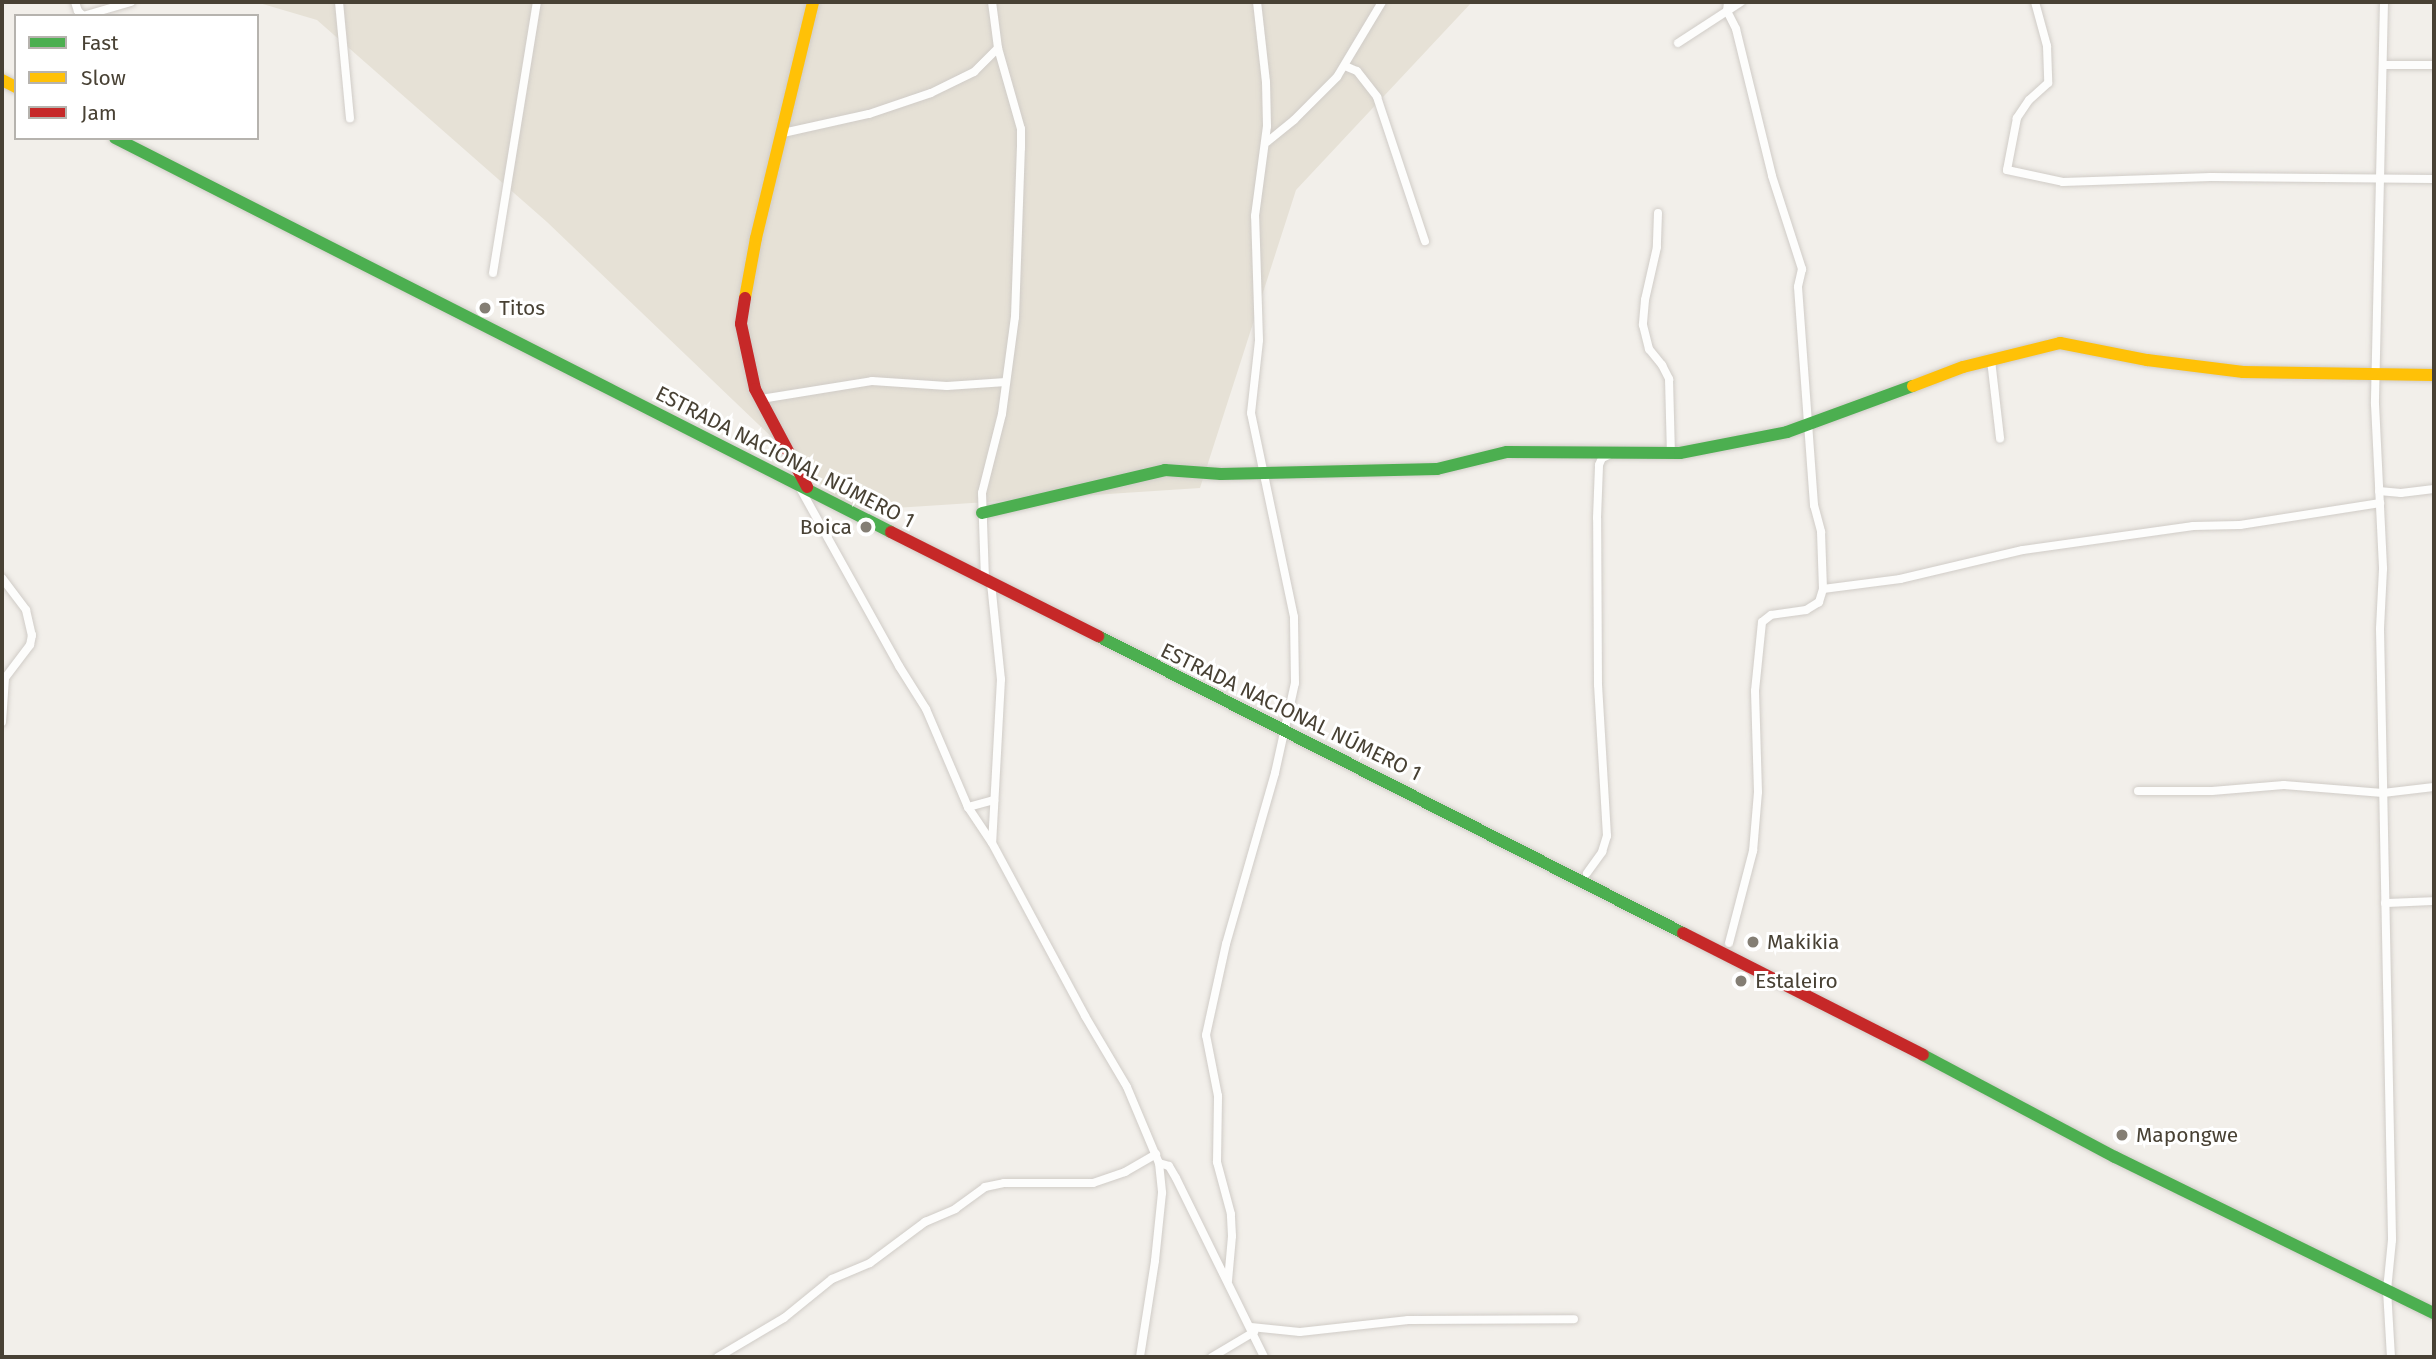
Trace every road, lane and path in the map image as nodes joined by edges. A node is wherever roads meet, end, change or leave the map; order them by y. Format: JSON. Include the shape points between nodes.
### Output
{"nodes":[{"id":1,"x":131,"y":2,"type":"edge"},
{"id":2,"x":339,"y":2,"type":"edge"},
{"id":3,"x":537,"y":2,"type":"edge"},
{"id":4,"x":813,"y":2,"type":"edge"},
{"id":5,"x":992,"y":2,"type":"edge"},
{"id":6,"x":1257,"y":2,"type":"edge"},
{"id":7,"x":1382,"y":2,"type":"edge"},
{"id":8,"x":1741,"y":2,"type":"edge"},
{"id":9,"x":2035,"y":2,"type":"edge"},
{"id":10,"x":2384,"y":2,"type":"edge"},
{"id":11,"x":1728,"y":6,"type":"edge"},
{"id":12,"x":90,"y":14,"type":"edge"},
{"id":13,"x":1678,"y":43,"type":"dead end"},
{"id":14,"x":998,"y":48,"type":"junction"},
{"id":15,"x":2383,"y":65,"type":"junction"},
{"id":16,"x":2434,"y":65,"type":"edge"},
{"id":17,"x":1345,"y":66,"type":"junction"},
{"id":18,"x":350,"y":118,"type":"dead end"},
{"id":19,"x":783,"y":132,"type":"junction"},
{"id":20,"x":119,"y":140,"type":"edge"},
{"id":21,"x":1267,"y":142,"type":"junction"},
{"id":22,"x":2379,"y":179,"type":"junction"},
{"id":23,"x":2434,"y":179,"type":"edge"},
{"id":24,"x":1658,"y":214,"type":"dead end"},
{"id":25,"x":1425,"y":241,"type":"dead end"},
{"id":26,"x":492,"y":273,"type":"dead end"},
{"id":27,"x":1991,"y":360,"type":"junction"},
{"id":28,"x":2375,"y":374,"type":"junction"},
{"id":29,"x":2434,"y":375,"type":"edge"},
{"id":30,"x":1006,"y":382,"type":"junction"},
{"id":31,"x":761,"y":399,"type":"junction"},
{"id":32,"x":1808,"y":425,"type":"junction"},
{"id":33,"x":2000,"y":438,"type":"dead end"},
{"id":34,"x":1614,"y":452,"type":"junction"},
{"id":35,"x":1671,"y":453,"type":"junction"},
{"id":36,"x":1262,"y":472,"type":"junction"},
{"id":37,"x":802,"y":485,"type":"junction"},
{"id":38,"x":2434,"y":489,"type":"edge"},
{"id":39,"x":2379,"y":491,"type":"junction"},
{"id":40,"x":2380,"y":503,"type":"junction"},
{"id":41,"x":982,"y":513,"type":"junction"},
{"id":42,"x":2,"y":578,"type":"edge"},
{"id":43,"x":988,"y":582,"type":"junction"},
{"id":44,"x":1823,"y":589,"type":"junction"},
{"id":45,"x":3,"y":698,"type":"edge"},
{"id":46,"x":2,"y":722,"type":"edge"},
{"id":47,"x":1285,"y":732,"type":"junction"},
{"id":48,"x":2434,"y":787,"type":"edge"},
{"id":49,"x":2138,"y":791,"type":"dead end"},
{"id":50,"x":2383,"y":793,"type":"junction"},
{"id":51,"x":993,"y":800,"type":"junction"},
{"id":52,"x":968,"y":807,"type":"junction"},
{"id":53,"x":992,"y":843,"type":"junction"},
{"id":54,"x":1587,"y":873,"type":"dead end"},
{"id":55,"x":2434,"y":901,"type":"edge"},
{"id":56,"x":2385,"y":903,"type":"junction"},
{"id":57,"x":1729,"y":943,"type":"dead end"},
{"id":58,"x":1158,"y":1158,"type":"junction"},
{"id":59,"x":1228,"y":1281,"type":"junction"},
{"id":60,"x":2388,"y":1290,"type":"junction"},
{"id":61,"x":2434,"y":1313,"type":"edge"},
{"id":62,"x":1574,"y":1319,"type":"dead end"},
{"id":63,"x":1253,"y":1330,"type":"junction"},
{"id":64,"x":718,"y":1357,"type":"edge"},
{"id":65,"x":1140,"y":1357,"type":"edge"},
{"id":66,"x":1212,"y":1357,"type":"edge"},
{"id":67,"x":1264,"y":1357,"type":"edge"},
{"id":68,"x":2391,"y":1357,"type":"edge"}],
"edges":[{"from":1,"to":12,"type":"street"},
{"from":2,"to":18,"type":"street"},
{"from":3,"to":26,"type":"street"},
{"from":4,"to":19,"type":"main road"},
{"from":5,"to":14,"type":"street"},
{"from":6,"to":21,"type":"street"},
{"from":7,"to":17,"type":"street"},
{"from":8,"to":11,"type":"street"},
{"from":9,"to":22,"type":"street","via":[[2047,46],[2048,83],[2017,118],[2007,170],[2063,182],[2211,177]]},
{"from":10,"to":15,"type":"street"},
{"from":11,"to":13,"type":"street"},
{"from":11,"to":32,"type":"street","via":[[1772,176],[1802,269],[1798,287]]},
{"from":14,"to":19,"type":"street","via":[[974,72],[942,89],[869,114]]},
{"from":14,"to":30,"type":"street","via":[[1021,129],[1015,317]]},
{"from":15,"to":16,"type":"street"},
{"from":15,"to":22,"type":"street"},
{"from":17,"to":21,"type":"street"},
{"from":17,"to":25,"type":"street","via":[[1357,71],[1377,97]]},
{"from":19,"to":31,"type":"main road","via":[[742,316],[752,377]]},
{"from":20,"to":37,"type":"main road","name":"ESTRADA NACIONAL NÚMERO 1"},
{"from":21,"to":36,"type":"street","via":[[1255,206],[1259,341],[1251,413]]},
{"from":22,"to":23,"type":"street"},
{"from":22,"to":28,"type":"street"},
{"from":24,"to":35,"type":"street","via":[[1643,325],[1649,349],[1669,379]]},
{"from":27,"to":28,"type":"main road","via":[[2060,343],[2243,372]]},
{"from":27,"to":32,"type":"main road"},
{"from":27,"to":33,"type":"street"},
{"from":28,"to":29,"type":"main road"},
{"from":28,"to":39,"type":"street"},
{"from":30,"to":31,"type":"street","via":[[947,386],[872,381]]},
{"from":30,"to":41,"type":"street","via":[[1002,414],[983,478]]},
{"from":31,"to":37,"type":"main road"},
{"from":32,"to":35,"type":"main road"},
{"from":32,"to":44,"type":"street"},
{"from":34,"to":35,"type":"main road"},
{"from":34,"to":36,"type":"main road","via":[[1507,452],[1437,469]]},
{"from":34,"to":54,"type":"street","via":[[1599,465],[1597,518],[1598,685],[1607,835]]},
{"from":36,"to":41,"type":"main road","via":[[1165,470]]},
{"from":36,"to":47,"type":"street","via":[[1294,617],[1295,683]]},
{"from":37,"to":43,"type":"main road","name":"ESTRADA NACIONAL NÚMERO 1"},
{"from":37,"to":52,"type":"street","via":[[926,709]]},
{"from":38,"to":39,"type":"street"},
{"from":39,"to":40,"type":"street"},
{"from":40,"to":44,"type":"street","via":[[2023,550],[1900,579]]},
{"from":40,"to":50,"type":"street"},
{"from":41,"to":43,"type":"street"},
{"from":42,"to":45,"type":"street","via":[[26,610],[32,635],[30,645],[7,673]]},
{"from":43,"to":47,"type":"main road","name":"ESTRADA NACIONAL NÚMERO 1"},
{"from":43,"to":51,"type":"street","via":[[1001,679]]},
{"from":44,"to":57,"type":"street","via":[[1819,602],[1805,610],[1771,615],[1762,622],[1755,691],[1758,792],[1753,850]]},
{"from":45,"to":46,"type":"street"},
{"from":47,"to":59,"type":"street","via":[[1226,944],[1206,1035],[1218,1096],[1217,1162],[1233,1236]]},
{"from":47,"to":60,"type":"main road","name":"ESTRADA NACIONAL NÚMERO 1","via":[[2115,1157]]},
{"from":48,"to":50,"type":"street"},
{"from":49,"to":50,"type":"street","via":[[2201,792],[2284,785]]},
{"from":50,"to":56,"type":"street"},
{"from":51,"to":52,"type":"street"},
{"from":51,"to":53,"type":"street"},
{"from":52,"to":53,"type":"street"},
{"from":53,"to":58,"type":"street","via":[[1127,1087]]},
{"from":55,"to":56,"type":"street"},
{"from":56,"to":60,"type":"street","via":[[2392,1240]]},
{"from":58,"to":59,"type":"street","via":[[1176,1178]]},
{"from":58,"to":64,"type":"street","via":[[1093,1183],[985,1186],[870,1263],[832,1279],[784,1318]]},
{"from":58,"to":65,"type":"street","via":[[1162,1194]]},
{"from":59,"to":63,"type":"street"},
{"from":60,"to":61,"type":"main road","name":"ESTRADA NACIONAL NÚMERO 1"},
{"from":60,"to":68,"type":"street"},
{"from":62,"to":63,"type":"street","via":[[1408,1320],[1300,1332]]},
{"from":63,"to":66,"type":"street"},
{"from":63,"to":67,"type":"street"}]}
